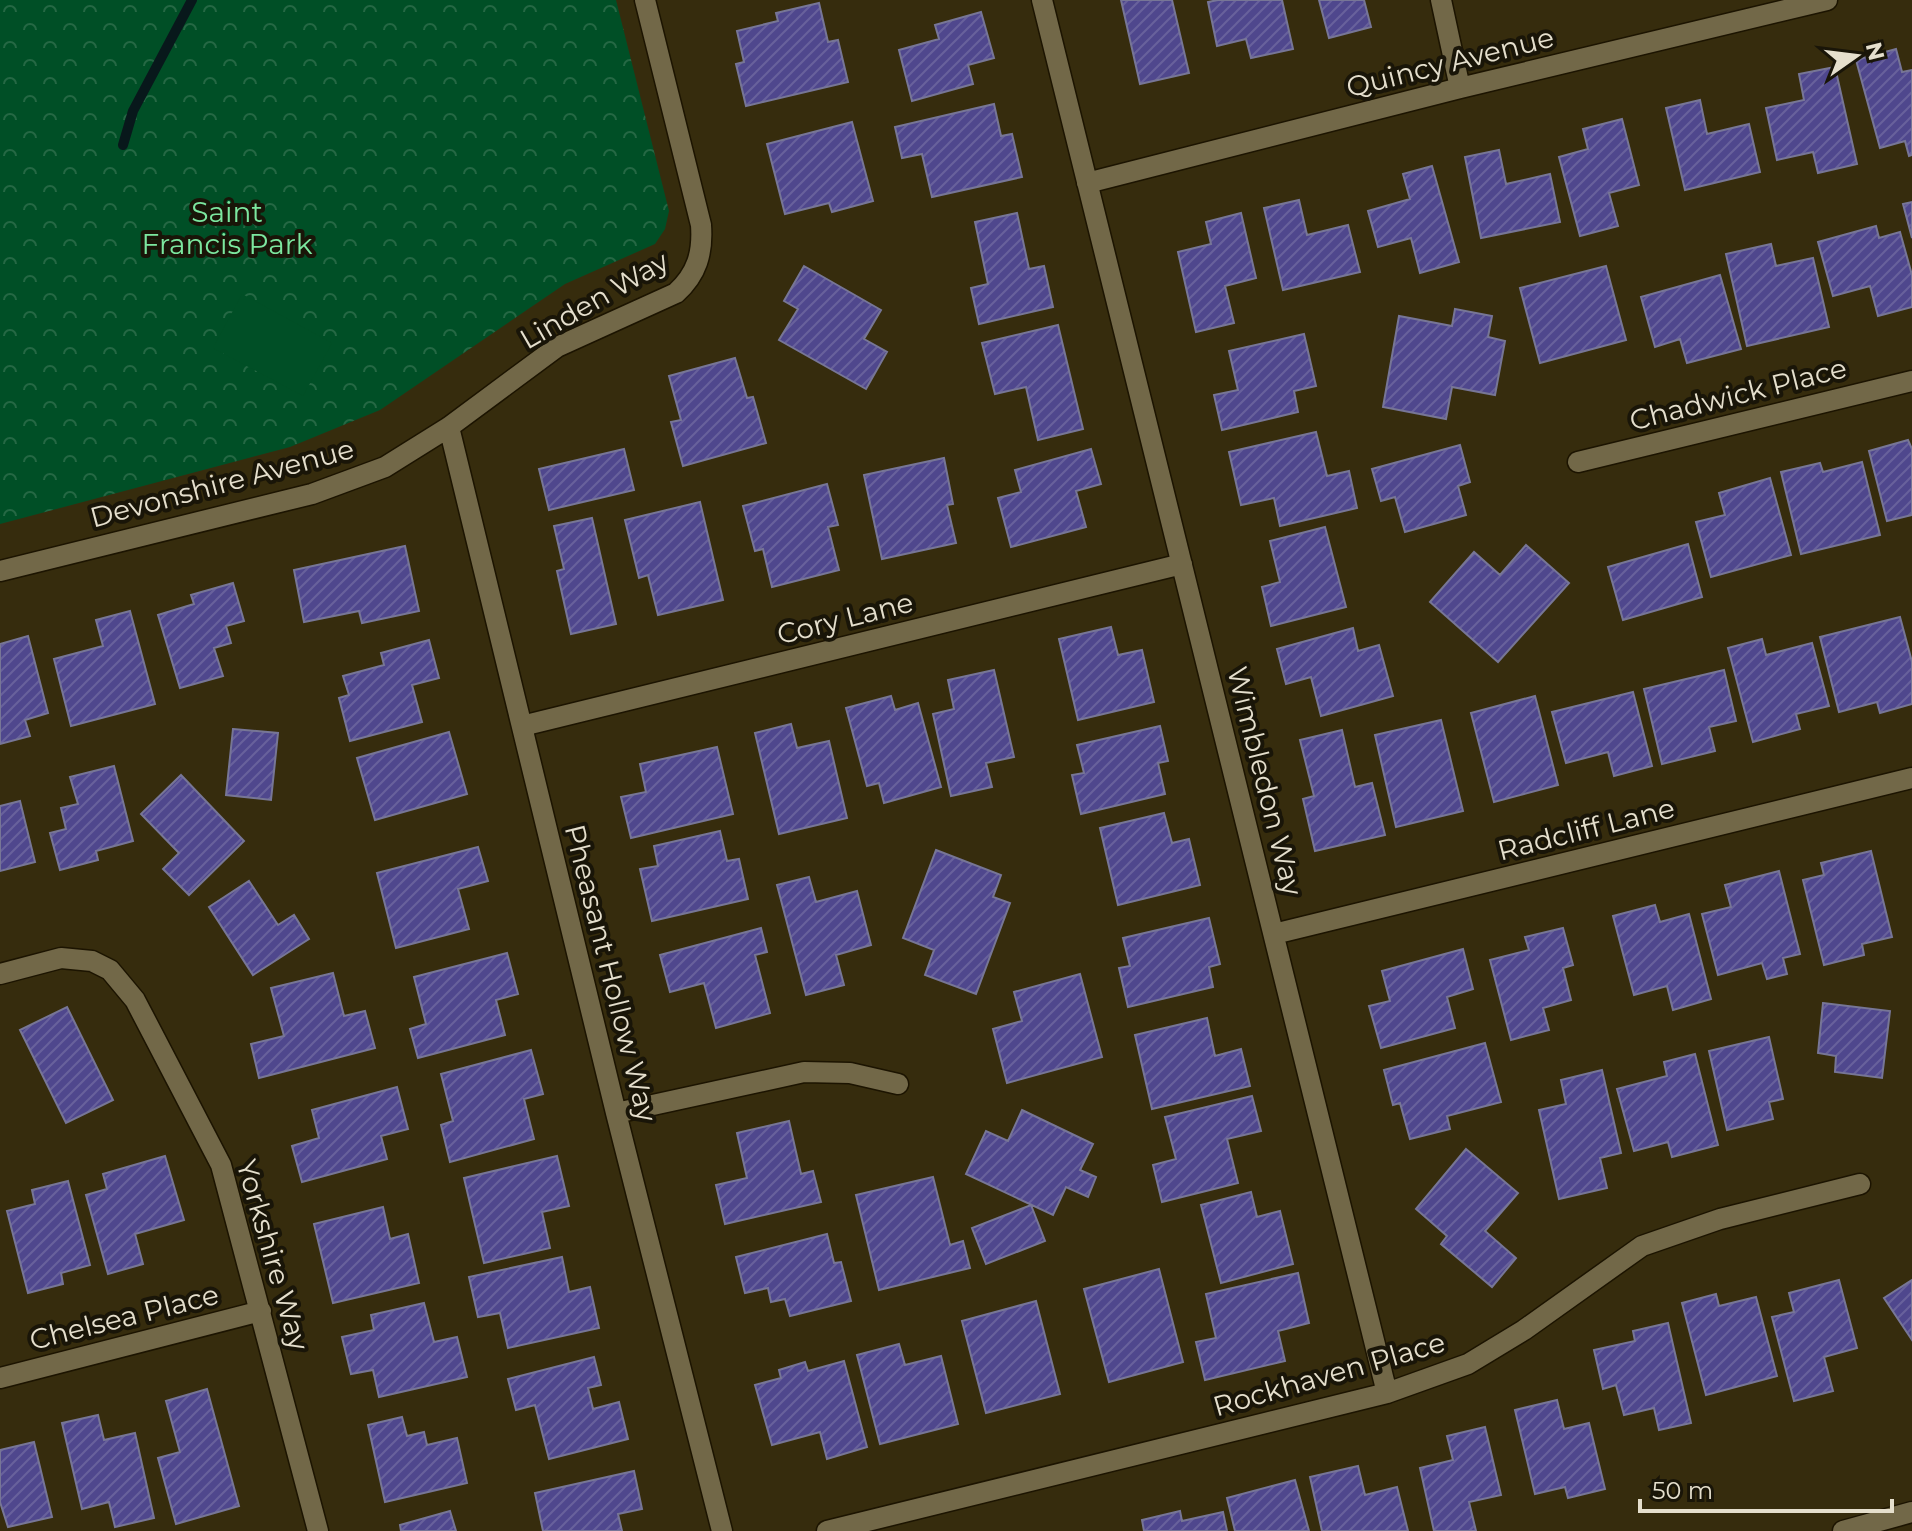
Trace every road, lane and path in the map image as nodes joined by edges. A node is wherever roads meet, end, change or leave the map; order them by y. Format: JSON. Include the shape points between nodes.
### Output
{"nodes":[{"id":1,"x":645,"y":0,"type":"edge"},
{"id":2,"x":1042,"y":0,"type":"edge"},
{"id":3,"x":1441,"y":0,"type":"edge"},
{"id":4,"x":1827,"y":0,"type":"edge"},
{"id":5,"x":1460,"y":88,"type":"junction"},
{"id":6,"x":1087,"y":183,"type":"junction"},
{"id":7,"x":1912,"y":381,"type":"edge"},
{"id":8,"x":449,"y":427,"type":"junction"},
{"id":9,"x":1578,"y":462,"type":"dead end"},
{"id":10,"x":1182,"y":564,"type":"junction"},
{"id":11,"x":0,"y":571,"type":"edge"},
{"id":12,"x":522,"y":726,"type":"junction"},
{"id":13,"x":1912,"y":778,"type":"edge"},
{"id":14,"x":1274,"y":934,"type":"junction"},
{"id":15,"x":0,"y":974,"type":"edge"},
{"id":16,"x":898,"y":1084,"type":"dead end"},
{"id":17,"x":616,"y":1113,"type":"junction"},
{"id":18,"x":1860,"y":1184,"type":"dead end"},
{"id":19,"x":261,"y":1311,"type":"junction"},
{"id":20,"x":0,"y":1378,"type":"edge"},
{"id":21,"x":1387,"y":1393,"type":"junction"},
{"id":22,"x":1912,"y":1512,"type":"edge"},
{"id":23,"x":318,"y":1531,"type":"edge"},
{"id":24,"x":722,"y":1531,"type":"edge"},
{"id":25,"x":827,"y":1531,"type":"edge"},
{"id":26,"x":1843,"y":1531,"type":"edge"}],
"edges":[{"from":1,"to":8,"type":"street","name":"Linden Way","via":[[701,225],[703,248],[690,280],[676,293],[557,347]]},
{"from":2,"to":6,"type":"street","name":"Wimbledon Way"},
{"from":3,"to":5,"type":"street"},
{"from":4,"to":5,"type":"street","name":"Quincy Avenue"},
{"from":5,"to":6,"type":"street","name":"Quincy Avenue"},
{"from":6,"to":10,"type":"street","name":"Wimbledon Way"},
{"from":7,"to":9,"type":"street","name":"Chadwick Place"},
{"from":8,"to":11,"type":"street","name":"Devonshire Avenue","via":[[385,467],[312,494]]},
{"from":8,"to":12,"type":"street","name":"Pheasant Hollow Way"},
{"from":10,"to":12,"type":"street","name":"Cory Lane"},
{"from":10,"to":14,"type":"street","name":"Wimbledon Way"},
{"from":12,"to":17,"type":"street","name":"Pheasant Hollow Way"},
{"from":13,"to":14,"type":"street","name":"Radcliff Lane"},
{"from":14,"to":21,"type":"street","name":"Wimbledon Way"},
{"from":15,"to":19,"type":"street","name":"Yorkshire Way","via":[[61,958],[92,961],[110,970],[135,1000],[221,1165]]},
{"from":16,"to":17,"type":"street","via":[[850,1073],[804,1072]]},
{"from":17,"to":24,"type":"street","name":"Pheasant Hollow Way"},
{"from":18,"to":21,"type":"street","name":"Rockhaven Place","via":[[1720,1219],[1642,1246],[1468,1364]]},
{"from":19,"to":20,"type":"street","name":"Chelsea Place"},
{"from":19,"to":23,"type":"street","name":"Yorkshire Way"},
{"from":21,"to":25,"type":"street","name":"Rockhaven Place"},
{"from":22,"to":26,"type":"street"}]}
